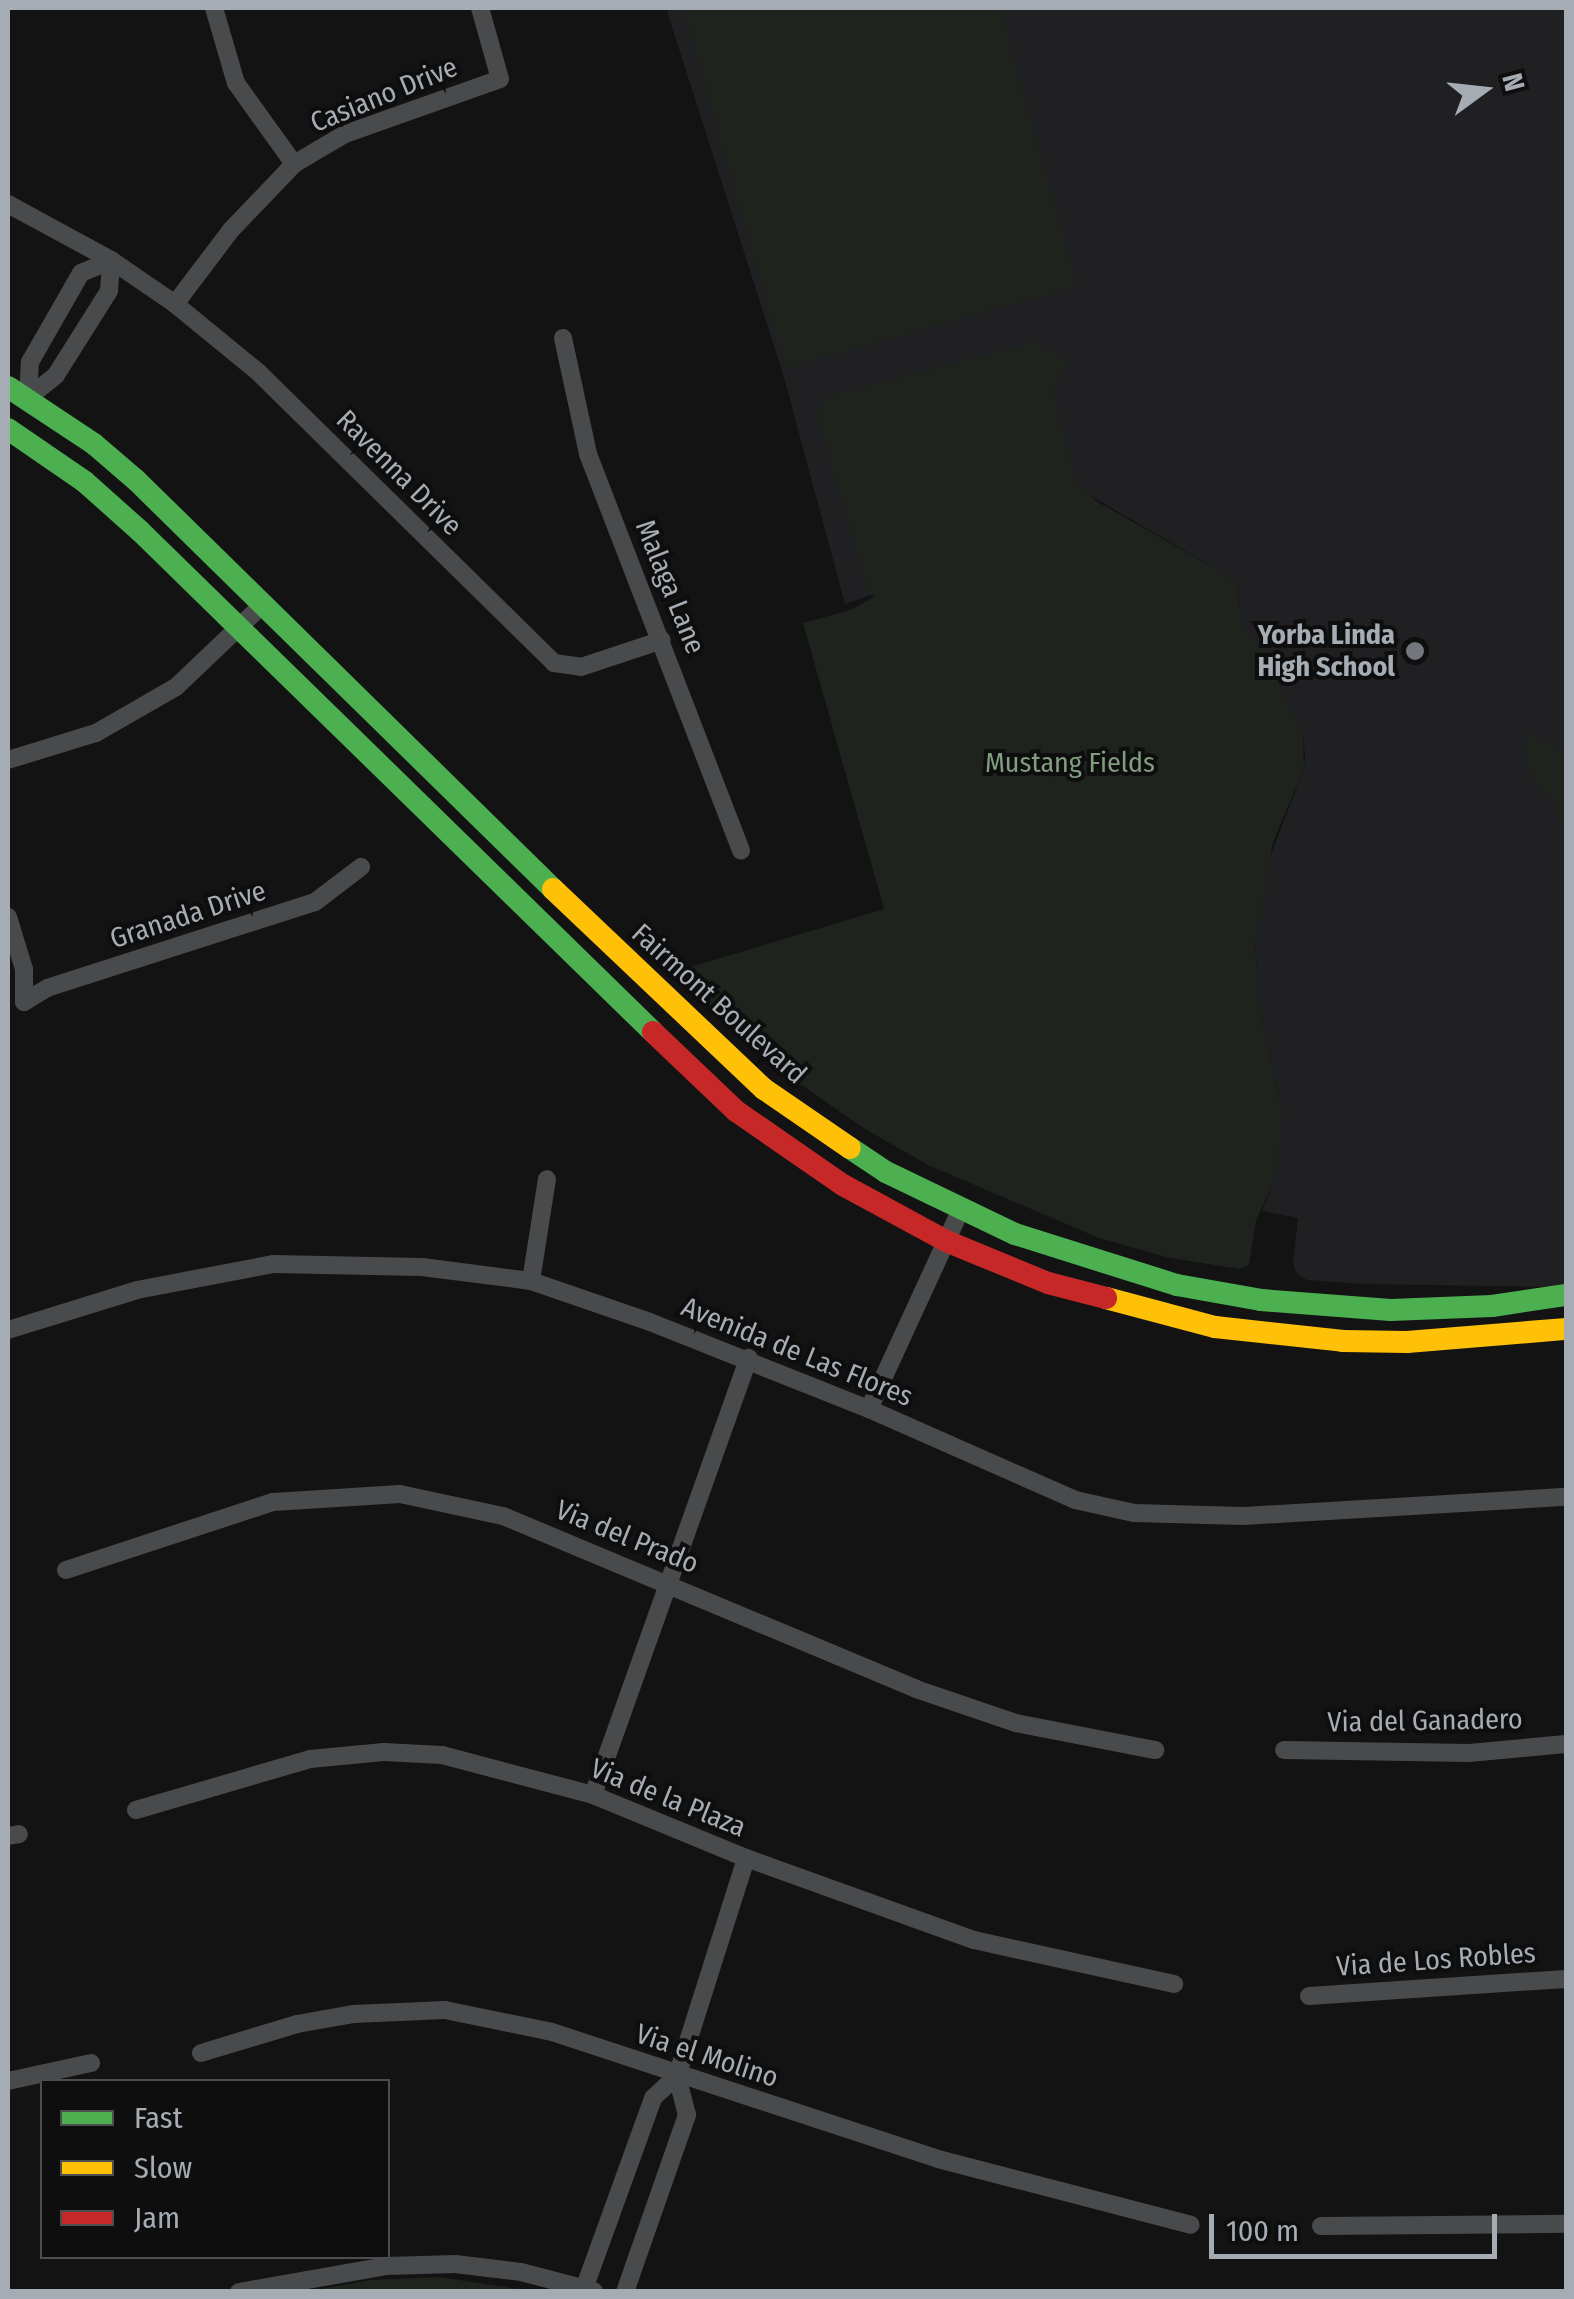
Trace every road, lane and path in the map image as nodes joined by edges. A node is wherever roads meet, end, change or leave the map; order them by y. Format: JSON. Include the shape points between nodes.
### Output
{"nodes":[{"id":1,"x":214,"y":8,"type":"edge"},
{"id":2,"x":480,"y":8,"type":"edge"},
{"id":3,"x":294,"y":164,"type":"junction"},
{"id":4,"x":8,"y":204,"type":"edge"},
{"id":5,"x":111,"y":260,"type":"junction"},
{"id":6,"x":175,"y":304,"type":"junction"},
{"id":7,"x":563,"y":338,"type":"dead end"},
{"id":8,"x":18,"y":393,"type":"edge"},
{"id":9,"x":8,"y":429,"type":"edge"},
{"id":10,"x":262,"y":605,"type":"junction"},
{"id":11,"x":238,"y":628,"type":"junction"},
{"id":12,"x":662,"y":640,"type":"junction"},
{"id":13,"x":8,"y":760,"type":"edge"},
{"id":14,"x":741,"y":851,"type":"dead end"},
{"id":15,"x":361,"y":867,"type":"dead end"},
{"id":16,"x":8,"y":916,"type":"edge"},
{"id":17,"x":547,"y":1180,"type":"dead end"},
{"id":18,"x":960,"y":1211,"type":"junction"},
{"id":19,"x":946,"y":1241,"type":"junction"},
{"id":20,"x":531,"y":1281,"type":"junction"},
{"id":21,"x":1566,"y":1295,"type":"edge"},
{"id":22,"x":1261,"y":1300,"type":"junction"},
{"id":23,"x":1566,"y":1329,"type":"edge"},
{"id":24,"x":8,"y":1330,"type":"edge"},
{"id":25,"x":1256,"y":1332,"type":"junction"},
{"id":26,"x":750,"y":1358,"type":"junction"},
{"id":27,"x":869,"y":1408,"type":"junction"},
{"id":28,"x":1566,"y":1497,"type":"edge"},
{"id":29,"x":66,"y":1570,"type":"dead end"},
{"id":30,"x":669,"y":1583,"type":"junction"},
{"id":31,"x":1566,"y":1744,"type":"edge"},
{"id":32,"x":1155,"y":1750,"type":"dead end"},
{"id":33,"x":1284,"y":1750,"type":"dead end"},
{"id":34,"x":592,"y":1795,"type":"junction"},
{"id":35,"x":136,"y":1810,"type":"dead end"},
{"id":36,"x":746,"y":1858,"type":"junction"},
{"id":37,"x":1566,"y":1978,"type":"edge"},
{"id":38,"x":1174,"y":1984,"type":"dead end"},
{"id":39,"x":1309,"y":1996,"type":"dead end"},
{"id":40,"x":201,"y":2053,"type":"dead end"},
{"id":41,"x":91,"y":2064,"type":"dead end"},
{"id":42,"x":676,"y":2076,"type":"junction"},
{"id":43,"x":8,"y":2081,"type":"edge"},
{"id":44,"x":1566,"y":2224,"type":"edge"},
{"id":45,"x":1191,"y":2225,"type":"dead end"},
{"id":46,"x":1321,"y":2226,"type":"dead end"},
{"id":47,"x":590,"y":2290,"type":"edge"},
{"id":48,"x":239,"y":2292,"type":"edge"},
{"id":49,"x":626,"y":2292,"type":"edge"}],
"edges":[{"from":1,"to":3,"type":"street","via":[[236,83]]},
{"from":2,"to":3,"type":"street","name":"Casiano Drive","via":[[500,79],[345,134]]},
{"from":3,"to":6,"type":"street","name":"Casiano Drive","via":[[230,230]]},
{"from":4,"to":5,"type":"street","name":"Ravenna Drive"},
{"from":5,"to":6,"type":"street","name":"Ravenna Drive"},
{"from":5,"to":8,"type":"street","via":[[81,273]]},
{"from":5,"to":8,"type":"street","via":[[109,292],[56,375]]},
{"from":6,"to":12,"type":"street","name":"Ravenna Drive","via":[[258,372],[554,663],[581,667]]},
{"from":7,"to":12,"type":"street","name":"Malaga Lane","via":[[588,454]]},
{"from":8,"to":9,"type":"main road"},
{"from":8,"to":10,"type":"main road","name":"Fairmont Boulevard","via":[[136,480]]},
{"from":9,"to":11,"type":"main road","via":[[85,482]]},
{"from":10,"to":11,"type":"street"},
{"from":10,"to":18,"type":"main road","name":"Fairmont Boulevard","via":[[726,1056],[808,1122]]},
{"from":11,"to":13,"type":"street","via":[[176,687],[96,733]]},
{"from":11,"to":19,"type":"main road","via":[[736,1110],[843,1184]]},
{"from":12,"to":14,"type":"street","name":"Malaga Lane"},
{"from":15,"to":16,"type":"street","name":"Granada Drive","via":[[316,902],[48,988],[24,1002],[24,969]]},
{"from":17,"to":20,"type":"street"},
{"from":18,"to":19,"type":"street"},
{"from":18,"to":22,"type":"main road","name":"Fairmont Boulevard","via":[[1177,1285]]},
{"from":19,"to":25,"type":"main road","via":[[1048,1283]]},
{"from":19,"to":27,"type":"street"},
{"from":20,"to":24,"type":"street","name":"Avenida de Las Flores","via":[[422,1267],[274,1264],[137,1290]]},
{"from":20,"to":26,"type":"street","name":"Avenida de Las Flores"},
{"from":21,"to":22,"type":"main road","name":"Fairmont Boulevard","via":[[1390,1310]]},
{"from":22,"to":25,"type":"main road"},
{"from":23,"to":25,"type":"main road","via":[[1407,1342]]},
{"from":26,"to":27,"type":"street","name":"Avenida de Las Flores"},
{"from":26,"to":30,"type":"street"},
{"from":27,"to":28,"type":"street","name":"Avenida de Las Flores","via":[[1075,1500],[1134,1512],[1243,1516]]},
{"from":29,"to":30,"type":"street","name":"Via del Prado","via":[[273,1502],[400,1494],[502,1516]]},
{"from":30,"to":32,"type":"street","name":"Via del Prado","via":[[966,1706],[1016,1723]]},
{"from":30,"to":34,"type":"street"},
{"from":31,"to":33,"type":"street","name":"Via del Ganadero","via":[[1469,1753]]},
{"from":34,"to":35,"type":"street","name":"Via de la Plaza","via":[[442,1754],[384,1752],[310,1759]]},
{"from":34,"to":36,"type":"street","name":"Via de la Plaza"},
{"from":36,"to":38,"type":"street","name":"Via de la Plaza","via":[[974,1940]]},
{"from":36,"to":42,"type":"street"},
{"from":37,"to":39,"type":"street","name":"Via de Los Robles"},
{"from":40,"to":42,"type":"street","name":"Via el Molino","via":[[297,2024],[445,2010],[552,2032]]},
{"from":41,"to":43,"type":"street"},
{"from":42,"to":45,"type":"street","name":"Via el Molino","via":[[938,2159]]},
{"from":42,"to":47,"type":"street","via":[[653,2098]]},
{"from":42,"to":49,"type":"street","via":[[687,2115]]},
{"from":44,"to":46,"type":"street"},
{"from":47,"to":48,"type":"street","via":[[455,2264],[386,2266]]}]}
